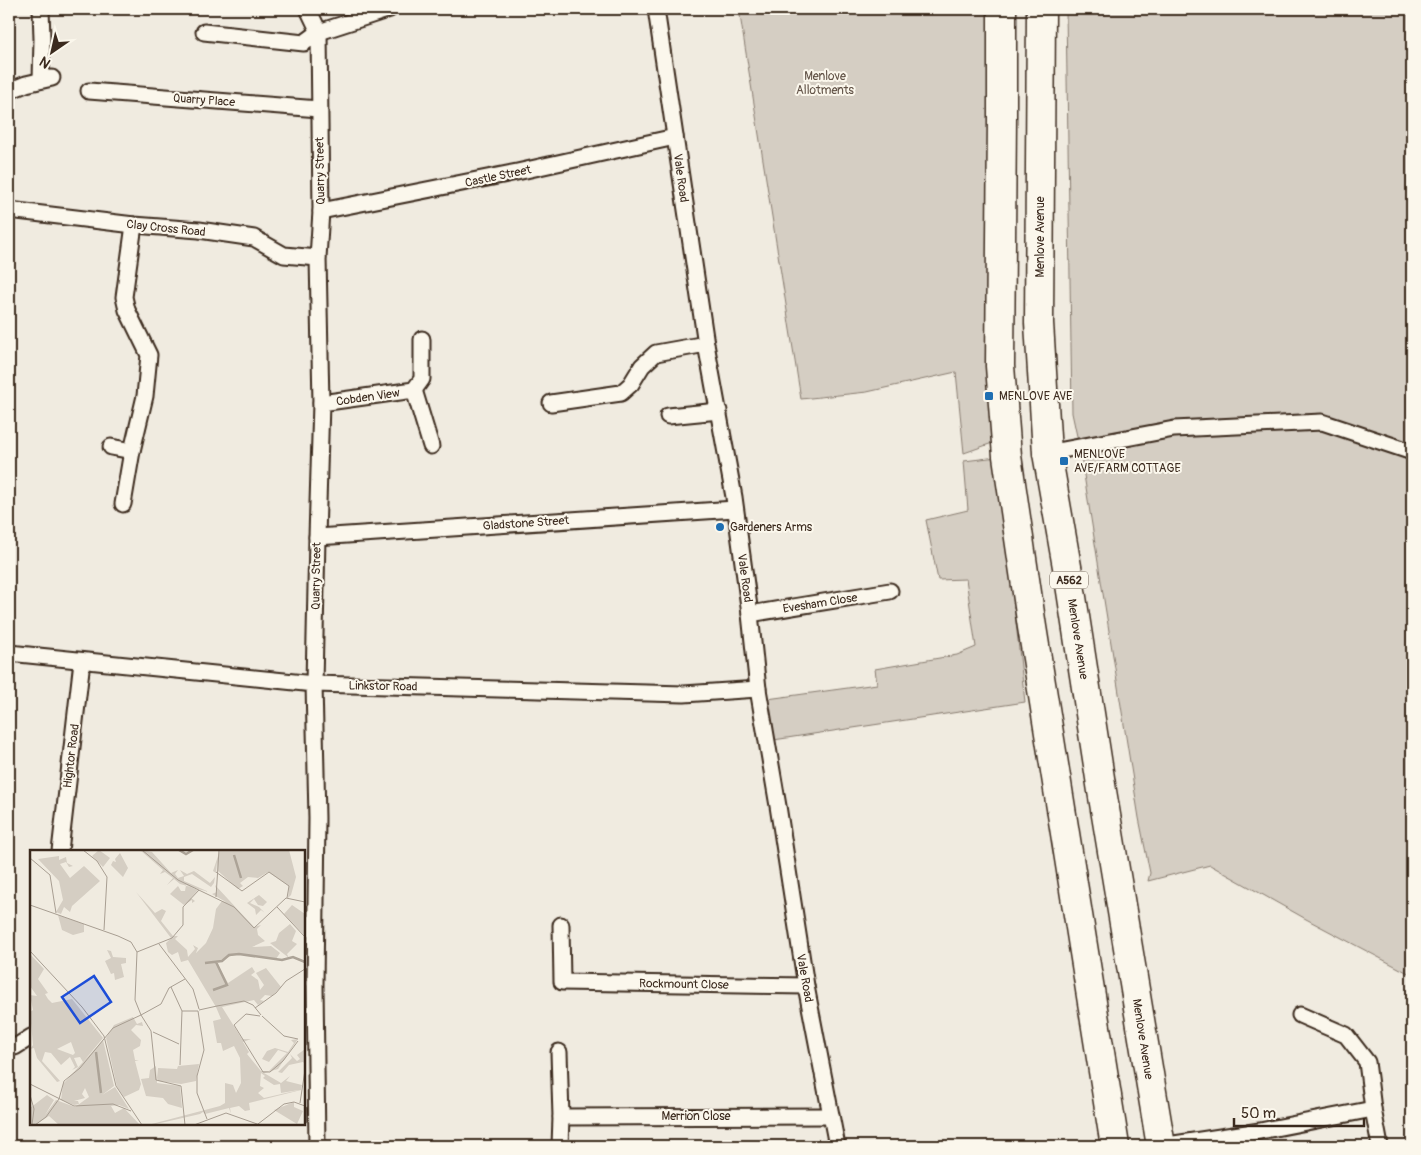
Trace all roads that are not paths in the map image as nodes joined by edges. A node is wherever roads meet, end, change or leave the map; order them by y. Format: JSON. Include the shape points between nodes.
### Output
{"nodes":[{"id":1,"x":41,"y":9,"type":"edge"},
{"id":2,"x":308,"y":9,"type":"edge"},
{"id":3,"x":390,"y":9,"type":"edge"},
{"id":4,"x":656,"y":9,"type":"edge"},
{"id":5,"x":1002,"y":9,"type":"edge"},
{"id":6,"x":1041,"y":9,"type":"edge"},
{"id":7,"x":204,"y":32,"type":"dead end"},
{"id":8,"x":320,"y":32,"type":"junction"},
{"id":9,"x":9,"y":91,"type":"edge"},
{"id":10,"x":89,"y":91,"type":"dead end"},
{"id":11,"x":320,"y":109,"type":"junction"},
{"id":12,"x":675,"y":137,"type":"junction"},
{"id":13,"x":9,"y":210,"type":"edge"},
{"id":14,"x":321,"y":212,"type":"junction"},
{"id":15,"x":134,"y":225,"type":"junction"},
{"id":16,"x":318,"y":258,"type":"junction"},
{"id":17,"x":422,"y":339,"type":"dead end"},
{"id":18,"x":706,"y":344,"type":"junction"},
{"id":19,"x":414,"y":390,"type":"junction"},
{"id":20,"x":321,"y":403,"type":"junction"},
{"id":21,"x":551,"y":403,"type":"dead end"},
{"id":22,"x":718,"y":411,"type":"junction"},
{"id":23,"x":668,"y":416,"type":"dead end"},
{"id":24,"x":431,"y":446,"type":"dead end"},
{"id":25,"x":111,"y":448,"type":"dead end"},
{"id":26,"x":132,"y":452,"type":"junction"},
{"id":27,"x":1412,"y":452,"type":"edge"},
{"id":28,"x":1047,"y":453,"type":"junction"},
{"id":29,"x":1007,"y":456,"type":"junction"},
{"id":30,"x":123,"y":504,"type":"dead end"},
{"id":31,"x":736,"y":509,"type":"junction"},
{"id":32,"x":317,"y":537,"type":"junction"},
{"id":33,"x":890,"y":591,"type":"dead end"},
{"id":34,"x":750,"y":614,"type":"junction"},
{"id":35,"x":9,"y":653,"type":"edge"},
{"id":36,"x":82,"y":661,"type":"junction"},
{"id":37,"x":314,"y":684,"type":"junction"},
{"id":38,"x":758,"y":689,"type":"junction"},
{"id":39,"x":60,"y":850,"type":"edge"},
{"id":40,"x":561,"y":925,"type":"dead end"},
{"id":41,"x":806,"y":986,"type":"junction"},
{"id":42,"x":1300,"y":1014,"type":"dead end"},
{"id":43,"x":30,"y":1039,"type":"edge"},
{"id":44,"x":9,"y":1046,"type":"edge"},
{"id":45,"x":558,"y":1052,"type":"dead end"},
{"id":46,"x":1373,"y":1109,"type":"junction"},
{"id":47,"x":831,"y":1116,"type":"junction"},
{"id":48,"x":561,"y":1117,"type":"junction"},
{"id":49,"x":317,"y":1146,"type":"edge"},
{"id":50,"x":560,"y":1146,"type":"edge"},
{"id":51,"x":837,"y":1146,"type":"edge"},
{"id":52,"x":1115,"y":1146,"type":"edge"},
{"id":53,"x":1161,"y":1146,"type":"edge"},
{"id":54,"x":1380,"y":1146,"type":"edge"}],
"edges":[{"from":1,"to":9,"type":"street","via":[[46,79]]},
{"from":2,"to":8,"type":"street","name":"Quarry Street"},
{"from":3,"to":8,"type":"street"},
{"from":4,"to":12,"type":"street","name":"Vale Road"},
{"from":5,"to":29,"type":"highway","via":[[1000,366]]},
{"from":6,"to":28,"type":"highway","name":"Menlove Avenue","number":"A562","via":[[1039,323]]},
{"from":7,"to":8,"type":"street","via":[[304,43]]},
{"from":8,"to":11,"type":"street","name":"Quarry Street"},
{"from":10,"to":11,"type":"street","name":"Quarry Place"},
{"from":11,"to":14,"type":"street","name":"Quarry Street"},
{"from":12,"to":14,"type":"street","name":"Castle Street"},
{"from":12,"to":18,"type":"street","name":"Vale Road"},
{"from":13,"to":15,"type":"street","name":"Clay Cross Road"},
{"from":14,"to":16,"type":"street","name":"Quarry Street"},
{"from":15,"to":16,"type":"street","name":"Clay Cross Road","via":[[254,238],[284,255]]},
{"from":15,"to":26,"type":"street","via":[[124,297],[149,355],[145,396]]},
{"from":16,"to":20,"type":"street","name":"Quarry Street"},
{"from":17,"to":19,"type":"street","name":"Cobden View","via":[[422,379]]},
{"from":18,"to":21,"type":"street","via":[[656,353],[621,393]]},
{"from":18,"to":22,"type":"street","name":"Vale Road"},
{"from":19,"to":20,"type":"street","name":"Cobden View"},
{"from":19,"to":24,"type":"street","name":"Cobden View"},
{"from":20,"to":32,"type":"street","name":"Quarry Street"},
{"from":22,"to":23,"type":"street"},
{"from":22,"to":31,"type":"street","name":"Vale Road"},
{"from":25,"to":26,"type":"street"},
{"from":26,"to":30,"type":"street"},
{"from":27,"to":28,"type":"street","via":[[1322,422],[1174,429]]},
{"from":28,"to":29,"type":"highway"},
{"from":28,"to":53,"type":"highway","name":"Menlove Avenue","number":"A562"},
{"from":29,"to":52,"type":"highway"},
{"from":31,"to":32,"type":"street","name":"Gladstone Street"},
{"from":31,"to":34,"type":"street","name":"Vale Road"},
{"from":32,"to":37,"type":"street","name":"Quarry Street"},
{"from":33,"to":34,"type":"street","name":"Evesham Close"},
{"from":34,"to":38,"type":"street","name":"Vale Road"},
{"from":35,"to":36,"type":"street","name":"Linkstor Road"},
{"from":36,"to":37,"type":"street","name":"Linkstor Road"},
{"from":36,"to":39,"type":"street","name":"Hightor Road"},
{"from":37,"to":38,"type":"street","name":"Linkstor Road","via":[[684,694]]},
{"from":37,"to":49,"type":"street","name":"Quarry Street"},
{"from":38,"to":41,"type":"street","name":"Vale Road"},
{"from":40,"to":41,"type":"street","name":"Rockmount Close","via":[[562,982]]},
{"from":41,"to":47,"type":"street","name":"Vale Road"},
{"from":42,"to":46,"type":"street","via":[[1346,1035],[1367,1062]]},
{"from":43,"to":44,"type":"street","via":[[16,1047]]},
{"from":45,"to":48,"type":"street"},
{"from":46,"to":53,"type":"street"},
{"from":46,"to":54,"type":"street"},
{"from":47,"to":48,"type":"street","name":"Merrion Close"},
{"from":47,"to":51,"type":"street","name":"Vale Road"},
{"from":48,"to":50,"type":"street"}]}
